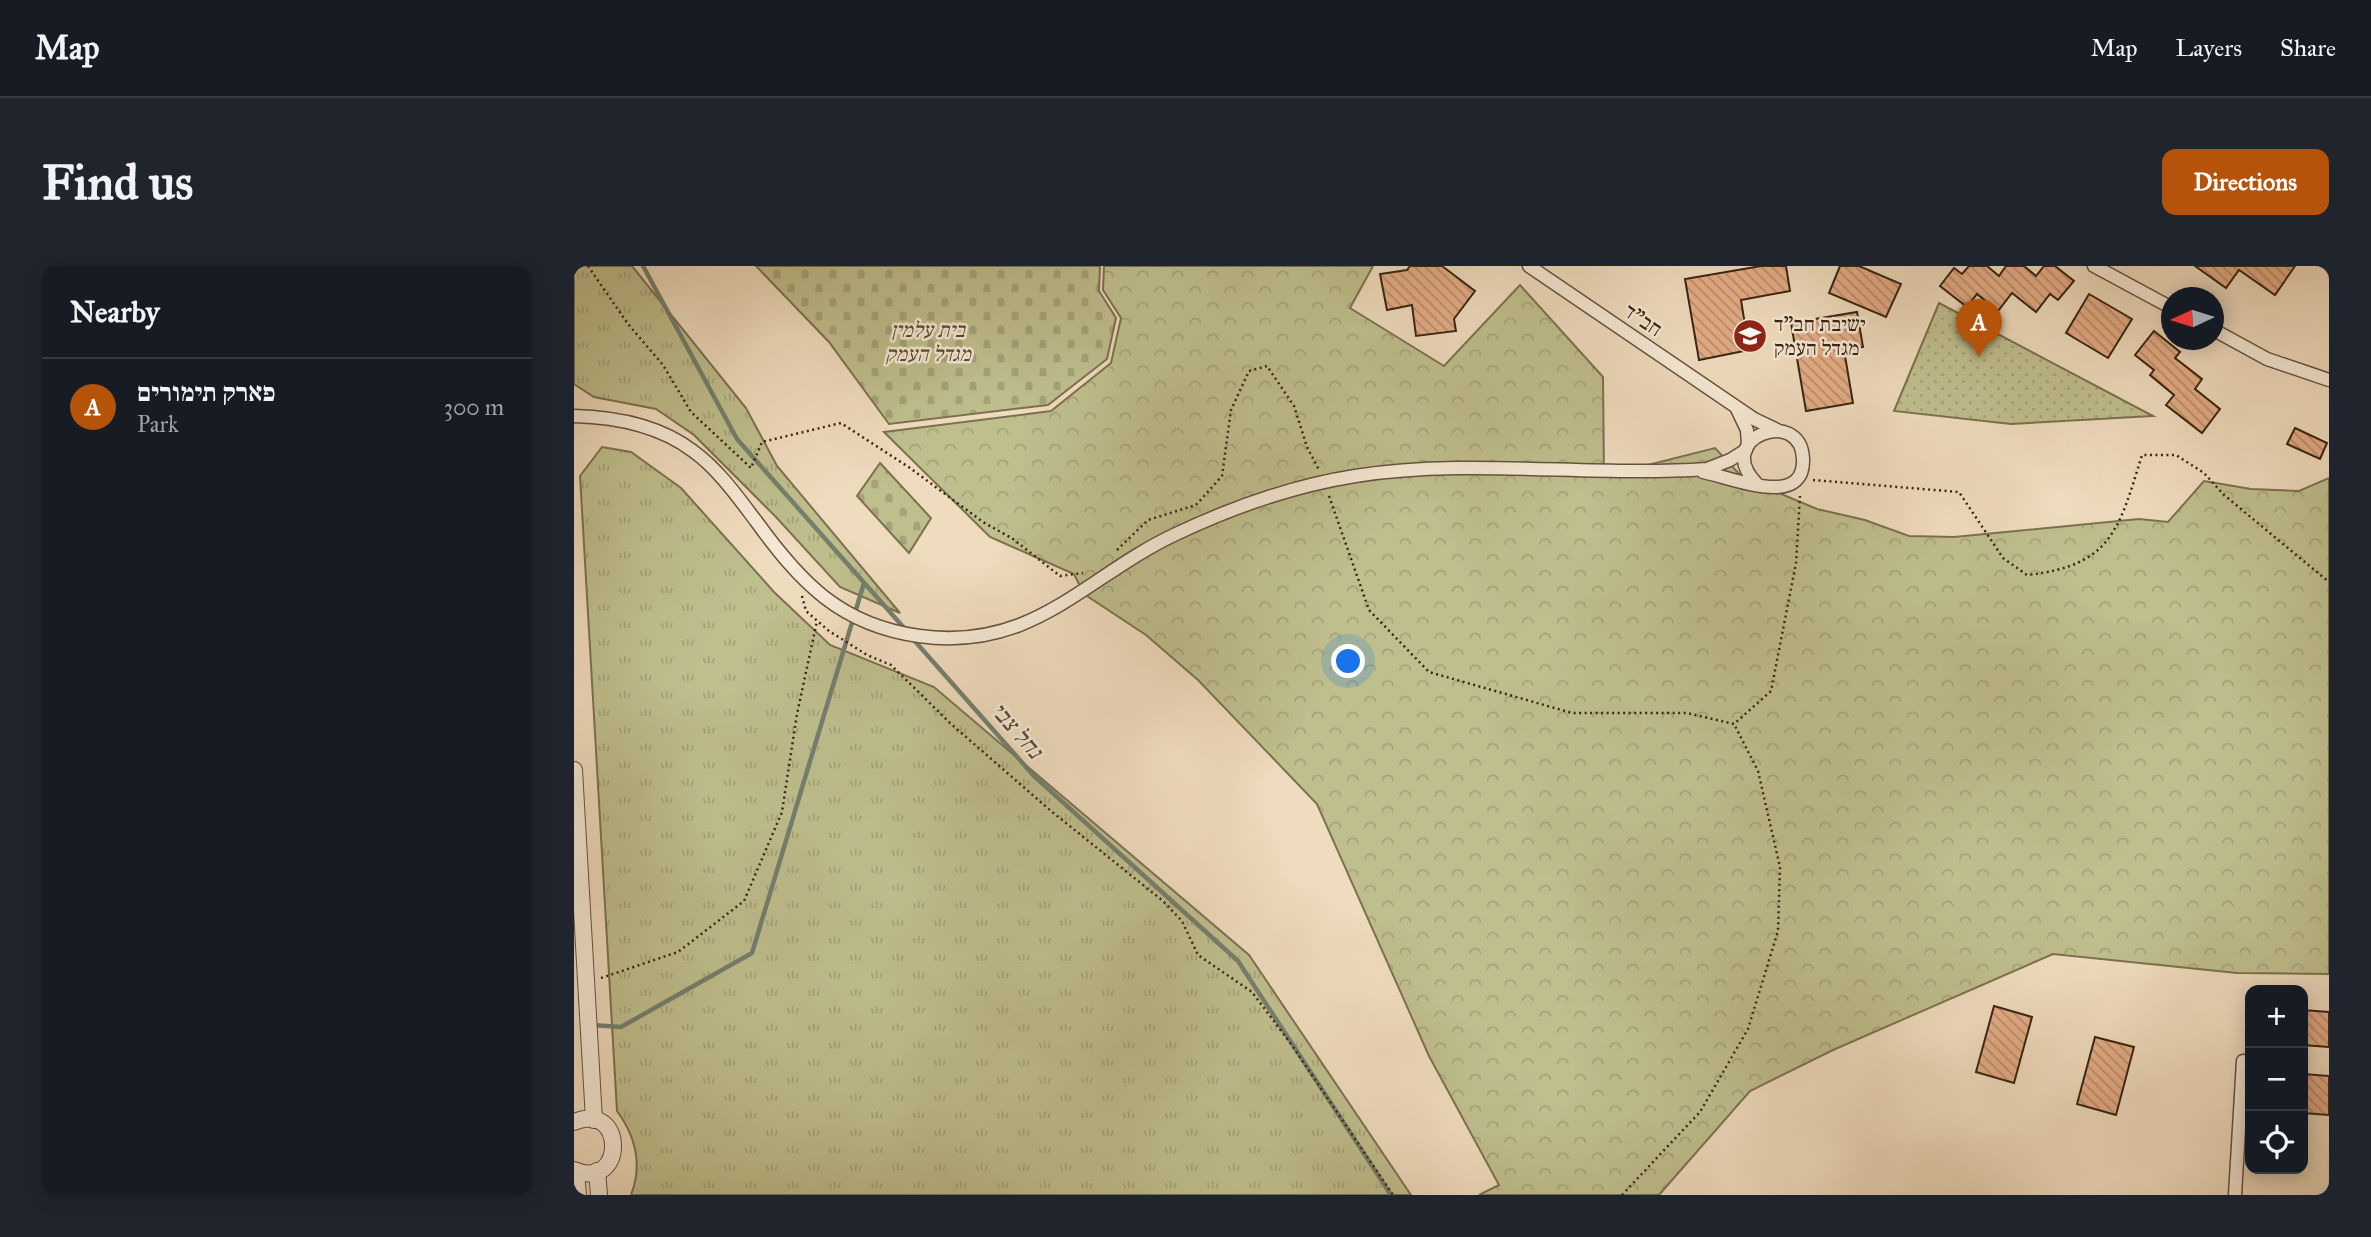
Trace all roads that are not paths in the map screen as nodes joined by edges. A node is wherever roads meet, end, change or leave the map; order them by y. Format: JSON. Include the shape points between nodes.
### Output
{"nodes":[{"id":1,"x":1529,"y":266,"type":"edge"},
{"id":2,"x":2094,"y":266,"type":"edge"},
{"id":3,"x":2161,"y":302,"type":"edge"},
{"id":4,"x":2224,"y":335,"type":"edge"},
{"id":5,"x":2329,"y":380,"type":"edge"},
{"id":6,"x":1735,"y":406,"type":"junction"},
{"id":7,"x":574,"y":416,"type":"edge"},
{"id":8,"x":1777,"y":430,"type":"junction"},
{"id":9,"x":1747,"y":447,"type":"junction"},
{"id":10,"x":1692,"y":470,"type":"junction"},
{"id":11,"x":1757,"y":484,"type":"junction"},
{"id":12,"x":574,"y":770,"type":"edge"},
{"id":13,"x":2243,"y":1060,"type":"dead end"},
{"id":14,"x":594,"y":1120,"type":"junction"},
{"id":15,"x":574,"y":1122,"type":"edge"},
{"id":16,"x":575,"y":1170,"type":"edge"},
{"id":17,"x":597,"y":1171,"type":"junction"},
{"id":18,"x":578,"y":1195,"type":"edge"},
{"id":19,"x":599,"y":1195,"type":"edge"},
{"id":20,"x":2235,"y":1195,"type":"edge"}],
"edges":[{"from":1,"to":6,"type":"street","name":"חב\"ד"},
{"from":2,"to":3,"type":"street"},
{"from":4,"to":5,"type":"street","via":[[2267,359]]},
{"from":6,"to":8,"type":"street","name":"חב\"ד"},
{"from":6,"to":9,"type":"street","via":[[1747,430]]},
{"from":7,"to":10,"type":"street","via":[[645,427],[695,452],[725,481],[797,576],[831,604],[880,627],[921,636],[978,635],[1045,615],[1121,565],[1201,523],[1265,497],[1325,482],[1426,471]]},
{"from":8,"to":9,"type":"street","via":[[1758,434]]},
{"from":8,"to":11,"type":"street","via":[[1801,447],[1803,466],[1784,487]]},
{"from":9,"to":10,"type":"street","via":[[1719,466]]},
{"from":9,"to":11,"type":"street","via":[[1745,469]]},
{"from":10,"to":11,"type":"street"},
{"from":12,"to":14,"type":"street"},
{"from":13,"to":20,"type":"street"},
{"from":14,"to":15,"type":"street"},
{"from":14,"to":17,"type":"street","via":[[608,1128],[614,1144],[610,1160]]},
{"from":16,"to":17,"type":"street"},
{"from":16,"to":18,"type":"street"},
{"from":17,"to":19,"type":"street"}]}
